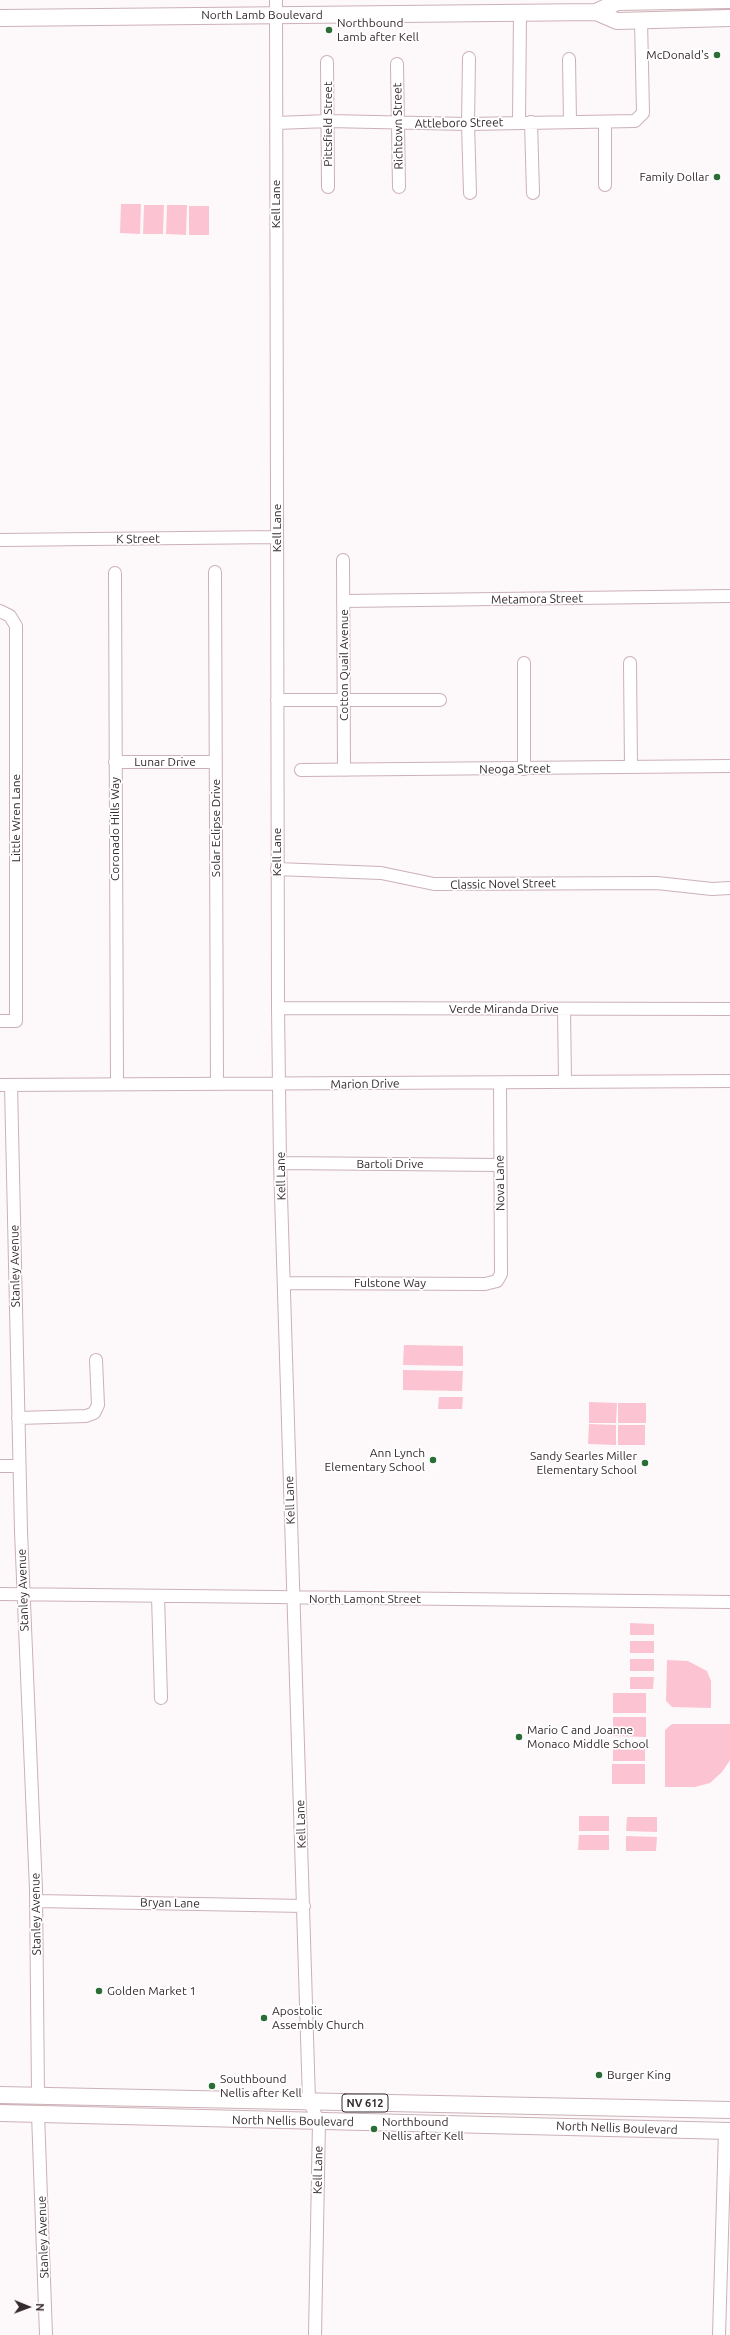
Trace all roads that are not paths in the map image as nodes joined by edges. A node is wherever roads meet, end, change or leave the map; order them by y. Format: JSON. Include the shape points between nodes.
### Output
{"nodes":[{"id":1,"x":730,"y":0,"type":"edge"},
{"id":2,"x":276,"y":8,"type":"edge"},
{"id":3,"x":520,"y":12,"type":"junction"},
{"id":4,"x":596,"y":12,"type":"junction"},
{"id":5,"x":0,"y":18,"type":"edge"},
{"id":6,"x":730,"y":18,"type":"edge"},
{"id":7,"x":641,"y":20,"type":"junction"},
{"id":8,"x":469,"y":58,"type":"dead end"},
{"id":9,"x":569,"y":59,"type":"dead end"},
{"id":10,"x":327,"y":62,"type":"dead end"},
{"id":11,"x":397,"y":64,"type":"dead end"},
{"id":12,"x":328,"y":121,"type":"junction"},
{"id":13,"x":525,"y":122,"type":"junction"},
{"id":14,"x":570,"y":122,"type":"junction"},
{"id":15,"x":605,"y":122,"type":"junction"},
{"id":16,"x":399,"y":123,"type":"junction"},
{"id":17,"x":277,"y":124,"type":"junction"},
{"id":18,"x":468,"y":124,"type":"junction"},
{"id":19,"x":605,"y":185,"type":"dead end"},
{"id":20,"x":328,"y":187,"type":"dead end"},
{"id":21,"x":399,"y":188,"type":"dead end"},
{"id":22,"x":533,"y":192,"type":"dead end"},
{"id":23,"x":470,"y":193,"type":"dead end"},
{"id":24,"x":277,"y":537,"type":"junction"},
{"id":25,"x":0,"y":540,"type":"edge"},
{"id":26,"x":343,"y":560,"type":"dead end"},
{"id":27,"x":216,"y":572,"type":"dead end"},
{"id":28,"x":114,"y":573,"type":"dead end"},
{"id":29,"x":730,"y":596,"type":"edge"},
{"id":30,"x":343,"y":602,"type":"junction"},
{"id":31,"x":5,"y":614,"type":"edge"},
{"id":32,"x":524,"y":663,"type":"dead end"},
{"id":33,"x":630,"y":663,"type":"dead end"},
{"id":34,"x":277,"y":700,"type":"junction"},
{"id":35,"x":440,"y":700,"type":"dead end"},
{"id":36,"x":344,"y":701,"type":"junction"},
{"id":37,"x":115,"y":762,"type":"junction"},
{"id":38,"x":216,"y":762,"type":"junction"},
{"id":39,"x":730,"y":766,"type":"edge"},
{"id":40,"x":631,"y":767,"type":"junction"},
{"id":41,"x":524,"y":768,"type":"junction"},
{"id":42,"x":301,"y":770,"type":"dead end"},
{"id":43,"x":344,"y":770,"type":"junction"},
{"id":44,"x":277,"y":869,"type":"junction"},
{"id":45,"x":730,"y":888,"type":"edge"},
{"id":46,"x":278,"y":1008,"type":"junction"},
{"id":47,"x":564,"y":1008,"type":"junction"},
{"id":48,"x":730,"y":1009,"type":"edge"},
{"id":49,"x":0,"y":1021,"type":"edge"},
{"id":50,"x":730,"y":1081,"type":"edge"},
{"id":51,"x":565,"y":1082,"type":"junction"},
{"id":52,"x":500,"y":1083,"type":"junction"},
{"id":53,"x":117,"y":1084,"type":"junction"},
{"id":54,"x":217,"y":1084,"type":"junction"},
{"id":55,"x":5,"y":1085,"type":"edge"},
{"id":56,"x":279,"y":1085,"type":"junction"},
{"id":57,"x":280,"y":1163,"type":"junction"},
{"id":58,"x":500,"y":1165,"type":"junction"},
{"id":59,"x":497,"y":1281,"type":"joint"},
{"id":60,"x":284,"y":1283,"type":"junction"},
{"id":61,"x":96,"y":1360,"type":"dead end"},
{"id":62,"x":18,"y":1418,"type":"junction"},
{"id":63,"x":0,"y":1466,"type":"edge"},
{"id":64,"x":19,"y":1466,"type":"junction"},
{"id":65,"x":0,"y":1594,"type":"edge"},
{"id":66,"x":24,"y":1594,"type":"junction"},
{"id":67,"x":158,"y":1596,"type":"junction"},
{"id":68,"x":294,"y":1599,"type":"junction"},
{"id":69,"x":730,"y":1602,"type":"edge"},
{"id":70,"x":161,"y":1698,"type":"dead end"},
{"id":71,"x":36,"y":1901,"type":"junction"},
{"id":72,"x":304,"y":1906,"type":"junction"},
{"id":73,"x":0,"y":2094,"type":"edge"},
{"id":74,"x":38,"y":2095,"type":"junction"},
{"id":75,"x":309,"y":2101,"type":"junction"},
{"id":76,"x":628,"y":2107,"type":"junction"},
{"id":77,"x":730,"y":2110,"type":"edge"},
{"id":78,"x":0,"y":2113,"type":"edge"},
{"id":79,"x":38,"y":2114,"type":"junction"},
{"id":80,"x":318,"y":2122,"type":"junction"},
{"id":81,"x":548,"y":2126,"type":"junction"},
{"id":82,"x":728,"y":2131,"type":"edge"},
{"id":83,"x":46,"y":2335,"type":"edge"},
{"id":84,"x":315,"y":2335,"type":"edge"},
{"id":85,"x":719,"y":2335,"type":"edge"}],
"edges":[{"from":1,"to":4,"type":"main road","name":"North Lamb Boulevard","via":[[617,2]]},
{"from":2,"to":3,"type":"main road","name":"North Lamb Boulevard"},
{"from":2,"to":5,"type":"main road","name":"North Lamb Boulevard"},
{"from":2,"to":17,"type":"street","name":"Kell Lane"},
{"from":3,"to":4,"type":"main road","name":"North Lamb Boulevard"},
{"from":3,"to":13,"type":"street"},
{"from":4,"to":7,"type":"main road","name":"North Lamb Boulevard","via":[[617,21]]},
{"from":6,"to":7,"type":"main road","name":"North Lamb Boulevard"},
{"from":7,"to":15,"type":"street","name":"Attleboro Street","via":[[643,113],[635,121]]},
{"from":8,"to":18,"type":"street"},
{"from":9,"to":14,"type":"street"},
{"from":10,"to":12,"type":"street","name":"Pittsfield Street"},
{"from":11,"to":16,"type":"street","name":"Richtown Street"},
{"from":12,"to":16,"type":"street","name":"Attleboro Street"},
{"from":12,"to":17,"type":"street","name":"Attleboro Street"},
{"from":12,"to":20,"type":"street","name":"Pittsfield Street"},
{"from":13,"to":14,"type":"street","name":"Attleboro Street"},
{"from":13,"to":18,"type":"street","name":"Attleboro Street"},
{"from":13,"to":22,"type":"street"},
{"from":14,"to":15,"type":"street","name":"Attleboro Street"},
{"from":15,"to":19,"type":"street"},
{"from":16,"to":18,"type":"street","name":"Attleboro Street"},
{"from":16,"to":21,"type":"street","name":"Richtown Street"},
{"from":17,"to":24,"type":"street","name":"Kell Lane"},
{"from":18,"to":23,"type":"street"},
{"from":24,"to":25,"type":"street","name":"K Street"},
{"from":24,"to":34,"type":"street","name":"Kell Lane"},
{"from":26,"to":30,"type":"street","name":"Cotton Quail Avenue"},
{"from":27,"to":38,"type":"street","name":"Solar Eclipse Drive"},
{"from":28,"to":37,"type":"street","name":"Coronado Hills Way"},
{"from":29,"to":30,"type":"street","name":"Metamora Street"},
{"from":30,"to":36,"type":"street","name":"Cotton Quail Avenue"},
{"from":31,"to":49,"type":"street","name":"Little Wren Lane","via":[[16,626],[16,1021]]},
{"from":32,"to":41,"type":"street"},
{"from":33,"to":40,"type":"street"},
{"from":34,"to":36,"type":"street"},
{"from":34,"to":44,"type":"street","name":"Kell Lane"},
{"from":35,"to":36,"type":"street"},
{"from":36,"to":43,"type":"street","name":"Cotton Quail Avenue"},
{"from":37,"to":38,"type":"street","name":"Lunar Drive"},
{"from":37,"to":53,"type":"street","name":"Coronado Hills Way"},
{"from":38,"to":54,"type":"street","name":"Solar Eclipse Drive"},
{"from":39,"to":40,"type":"street","name":"Neoga Street"},
{"from":40,"to":41,"type":"street","name":"Neoga Street"},
{"from":41,"to":43,"type":"street","name":"Neoga Street"},
{"from":42,"to":43,"type":"street","name":"Neoga Street"},
{"from":44,"to":45,"type":"street","name":"Classic Novel Street","via":[[381,872],[434,884],[657,883],[712,889]]},
{"from":44,"to":46,"type":"street","name":"Kell Lane"},
{"from":46,"to":47,"type":"street","name":"Verde Miranda Drive"},
{"from":46,"to":56,"type":"street","name":"Kell Lane"},
{"from":47,"to":48,"type":"street","name":"Verde Miranda Drive"},
{"from":47,"to":51,"type":"street"},
{"from":50,"to":51,"type":"street","name":"Marion Drive"},
{"from":51,"to":52,"type":"street","name":"Marion Drive"},
{"from":52,"to":56,"type":"street","name":"Marion Drive"},
{"from":52,"to":58,"type":"street","name":"Nova Lane"},
{"from":53,"to":54,"type":"street","name":"Marion Drive"},
{"from":53,"to":55,"type":"street","name":"Marion Drive"},
{"from":54,"to":56,"type":"street","name":"Marion Drive"},
{"from":55,"to":62,"type":"street","name":"Stanley Avenue"},
{"from":56,"to":57,"type":"street","name":"Kell Lane"},
{"from":57,"to":58,"type":"street","name":"Bartoli Drive"},
{"from":57,"to":60,"type":"street","name":"Kell Lane"},
{"from":58,"to":59,"type":"street","name":"Nova Lane","via":[[501,1274]]},
{"from":59,"to":60,"type":"street","name":"Fulstone Way","via":[[484,1284]]},
{"from":60,"to":68,"type":"street","name":"Kell Lane"},
{"from":61,"to":62,"type":"street","via":[[98,1405],[94,1413],[86,1416]]},
{"from":62,"to":64,"type":"street","name":"Stanley Avenue"},
{"from":63,"to":64,"type":"street"},
{"from":64,"to":66,"type":"street","name":"Stanley Avenue"},
{"from":65,"to":66,"type":"street","name":"North Lamont Street"},
{"from":66,"to":67,"type":"street","name":"North Lamont Street"},
{"from":66,"to":71,"type":"street","name":"Stanley Avenue"},
{"from":67,"to":68,"type":"street","name":"North Lamont Street"},
{"from":67,"to":70,"type":"street"},
{"from":68,"to":69,"type":"street","name":"North Lamont Street"},
{"from":68,"to":72,"type":"street","name":"Kell Lane"},
{"from":71,"to":72,"type":"street","name":"Bryan Lane"},
{"from":71,"to":74,"type":"street","name":"Stanley Avenue"},
{"from":72,"to":75,"type":"street","name":"Kell Lane"},
{"from":73,"to":74,"type":"main road","name":"North Nellis Boulevard","number":"NV 612"},
{"from":74,"to":75,"type":"main road","name":"North Nellis Boulevard","number":"NV 612"},
{"from":75,"to":76,"type":"main road","name":"North Nellis Boulevard","number":"NV 612"},
{"from":75,"to":80,"type":"street","name":"Kell Lane"},
{"from":76,"to":77,"type":"main road","name":"North Nellis Boulevard","number":"NV 612"},
{"from":76,"to":81,"type":"main road","via":[[619,2118],[578,2118]]},
{"from":78,"to":79,"type":"main road","name":"North Nellis Boulevard","number":"NV 612"},
{"from":79,"to":80,"type":"main road","name":"North Nellis Boulevard","number":"NV 612"},
{"from":79,"to":83,"type":"street","name":"Stanley Avenue"},
{"from":80,"to":81,"type":"main road","name":"North Nellis Boulevard","number":"NV 612"},
{"from":80,"to":84,"type":"street","name":"Kell Lane"},
{"from":81,"to":82,"type":"main road","name":"North Nellis Boulevard","number":"NV 612"},
{"from":82,"to":85,"type":"street"}]}
